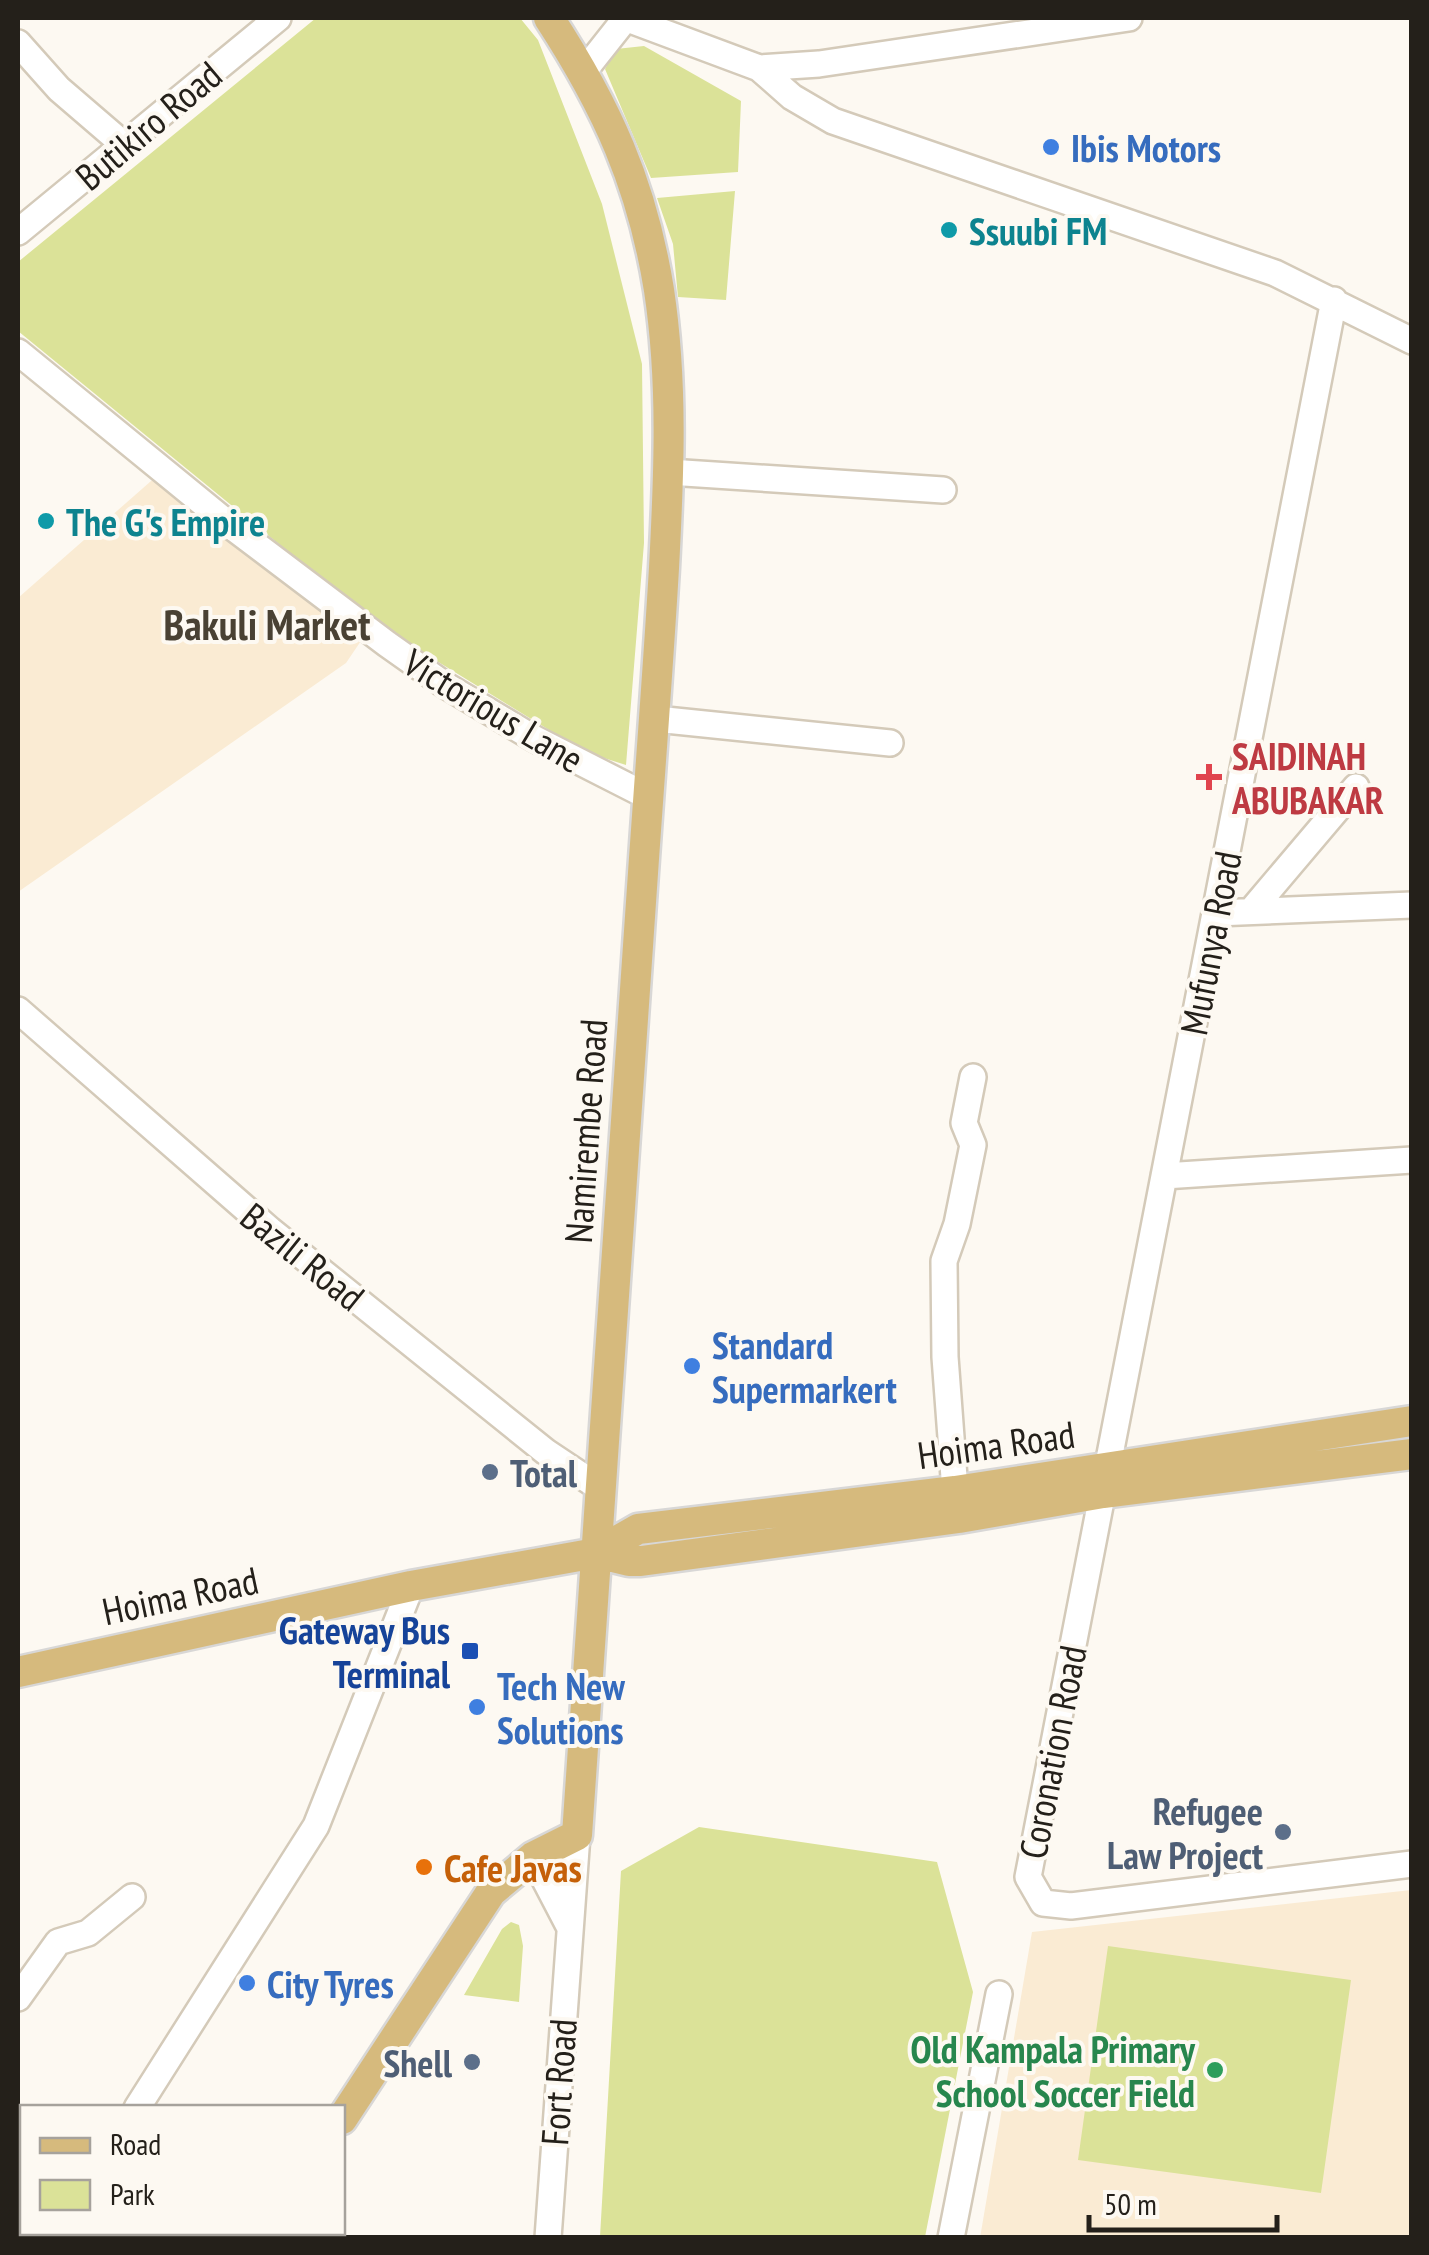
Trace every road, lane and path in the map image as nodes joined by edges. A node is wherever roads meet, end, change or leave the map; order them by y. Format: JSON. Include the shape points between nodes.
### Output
{"nodes":[{"id":1,"x":278,"y":18,"type":"edge"},
{"id":2,"x":549,"y":18,"type":"edge"},
{"id":3,"x":626,"y":18,"type":"edge"},
{"id":4,"x":1129,"y":18,"type":"edge"},
{"id":5,"x":18,"y":43,"type":"edge"},
{"id":6,"x":760,"y":68,"type":"junction"},
{"id":7,"x":584,"y":71,"type":"junction"},
{"id":8,"x":124,"y":144,"type":"junction"},
{"id":9,"x":18,"y":232,"type":"edge"},
{"id":10,"x":1334,"y":300,"type":"junction"},
{"id":11,"x":1412,"y":341,"type":"edge"},
{"id":12,"x":18,"y":352,"type":"edge"},
{"id":13,"x":669,"y":472,"type":"junction"},
{"id":14,"x":944,"y":490,"type":"dead end"},
{"id":15,"x":656,"y":720,"type":"junction"},
{"id":16,"x":890,"y":743,"type":"dead end"},
{"id":17,"x":1356,"y":787,"type":"dead end"},
{"id":18,"x":648,"y":797,"type":"junction"},
{"id":19,"x":1412,"y":905,"type":"edge"},
{"id":20,"x":1252,"y":911,"type":"junction"},
{"id":21,"x":1216,"y":913,"type":"junction"},
{"id":22,"x":18,"y":1010,"type":"edge"},
{"id":23,"x":974,"y":1078,"type":"dead end"},
{"id":24,"x":1412,"y":1160,"type":"edge"},
{"id":25,"x":1164,"y":1176,"type":"junction"},
{"id":26,"x":1412,"y":1421,"type":"edge"},
{"id":27,"x":1412,"y":1454,"type":"edge"},
{"id":28,"x":1105,"y":1481,"type":"junction"},
{"id":29,"x":600,"y":1488,"type":"junction"},
{"id":30,"x":954,"y":1491,"type":"junction"},
{"id":31,"x":596,"y":1553,"type":"junction"},
{"id":32,"x":411,"y":1586,"type":"junction"},
{"id":33,"x":18,"y":1672,"type":"edge"},
{"id":34,"x":577,"y":1836,"type":"junction"},
{"id":35,"x":533,"y":1857,"type":"junction"},
{"id":36,"x":1412,"y":1864,"type":"edge"},
{"id":37,"x":132,"y":1897,"type":"dead end"},
{"id":38,"x":569,"y":1926,"type":"junction"},
{"id":39,"x":999,"y":1994,"type":"dead end"},
{"id":40,"x":18,"y":1998,"type":"edge"},
{"id":41,"x":139,"y":2105,"type":"edge"},
{"id":42,"x":345,"y":2114,"type":"edge"},
{"id":43,"x":548,"y":2238,"type":"edge"},
{"id":44,"x":951,"y":2238,"type":"edge"}],
"edges":[{"from":1,"to":8,"type":"street","name":"Butikiro Road"},
{"from":2,"to":7,"type":"main road","name":"Namirembe Road"},
{"from":3,"to":6,"type":"street"},
{"from":3,"to":7,"type":"street"},
{"from":4,"to":6,"type":"street"},
{"from":5,"to":8,"type":"street","via":[[59,90]]},
{"from":6,"to":10,"type":"street","via":[[834,122],[1275,273]]},
{"from":7,"to":13,"type":"main road","name":"Namirembe Road","via":[[628,166],[658,288],[669,376]]},
{"from":8,"to":9,"type":"street","name":"Butikiro Road"},
{"from":10,"to":11,"type":"street"},
{"from":10,"to":21,"type":"street","name":"Mufunya Road"},
{"from":12,"to":18,"type":"street","name":"Victorious Lane","via":[[231,526],[446,685]]},
{"from":13,"to":14,"type":"street"},
{"from":13,"to":15,"type":"main road","name":"Namirembe Road"},
{"from":15,"to":16,"type":"street"},
{"from":15,"to":18,"type":"main road","name":"Namirembe Road"},
{"from":17,"to":20,"type":"street"},
{"from":18,"to":29,"type":"main road","name":"Namirembe Road"},
{"from":19,"to":20,"type":"street"},
{"from":20,"to":21,"type":"street"},
{"from":21,"to":25,"type":"street","name":"Mufunya Road"},
{"from":22,"to":29,"type":"street","name":"Bazili Road","via":[[270,1230]]},
{"from":23,"to":30,"type":"street","via":[[964,1123],[974,1145],[944,1261]]},
{"from":24,"to":25,"type":"street"},
{"from":25,"to":28,"type":"street","name":"Mufunya Road"},
{"from":26,"to":28,"type":"main road","name":"Hoima Road"},
{"from":27,"to":28,"type":"main road","name":"Hoima Road"},
{"from":28,"to":30,"type":"main road","name":"Hoima Road"},
{"from":28,"to":31,"type":"main road","name":"Hoima Road","via":[[958,1518],[642,1561]]},
{"from":28,"to":36,"type":"street","name":"Coronation Road","via":[[1028,1862],[1034,1892],[1044,1903],[1070,1906]]},
{"from":29,"to":31,"type":"main road","name":"Namirembe Road"},
{"from":30,"to":31,"type":"main road","name":"Hoima Road","via":[[638,1529]]},
{"from":31,"to":32,"type":"main road","name":"Hoima Road"},
{"from":31,"to":34,"type":"main road","name":"Namirembe Road"},
{"from":32,"to":33,"type":"main road","name":"Hoima Road"},
{"from":32,"to":41,"type":"street","via":[[316,1826]]},
{"from":34,"to":35,"type":"main road"},
{"from":34,"to":38,"type":"street","name":"Fort Road"},
{"from":35,"to":38,"type":"street"},
{"from":35,"to":42,"type":"main road","via":[[491,1892]]},
{"from":37,"to":40,"type":"street","via":[[88,1933],[58,1942]]},
{"from":38,"to":43,"type":"street","name":"Fort Road"},
{"from":39,"to":44,"type":"street"}]}
